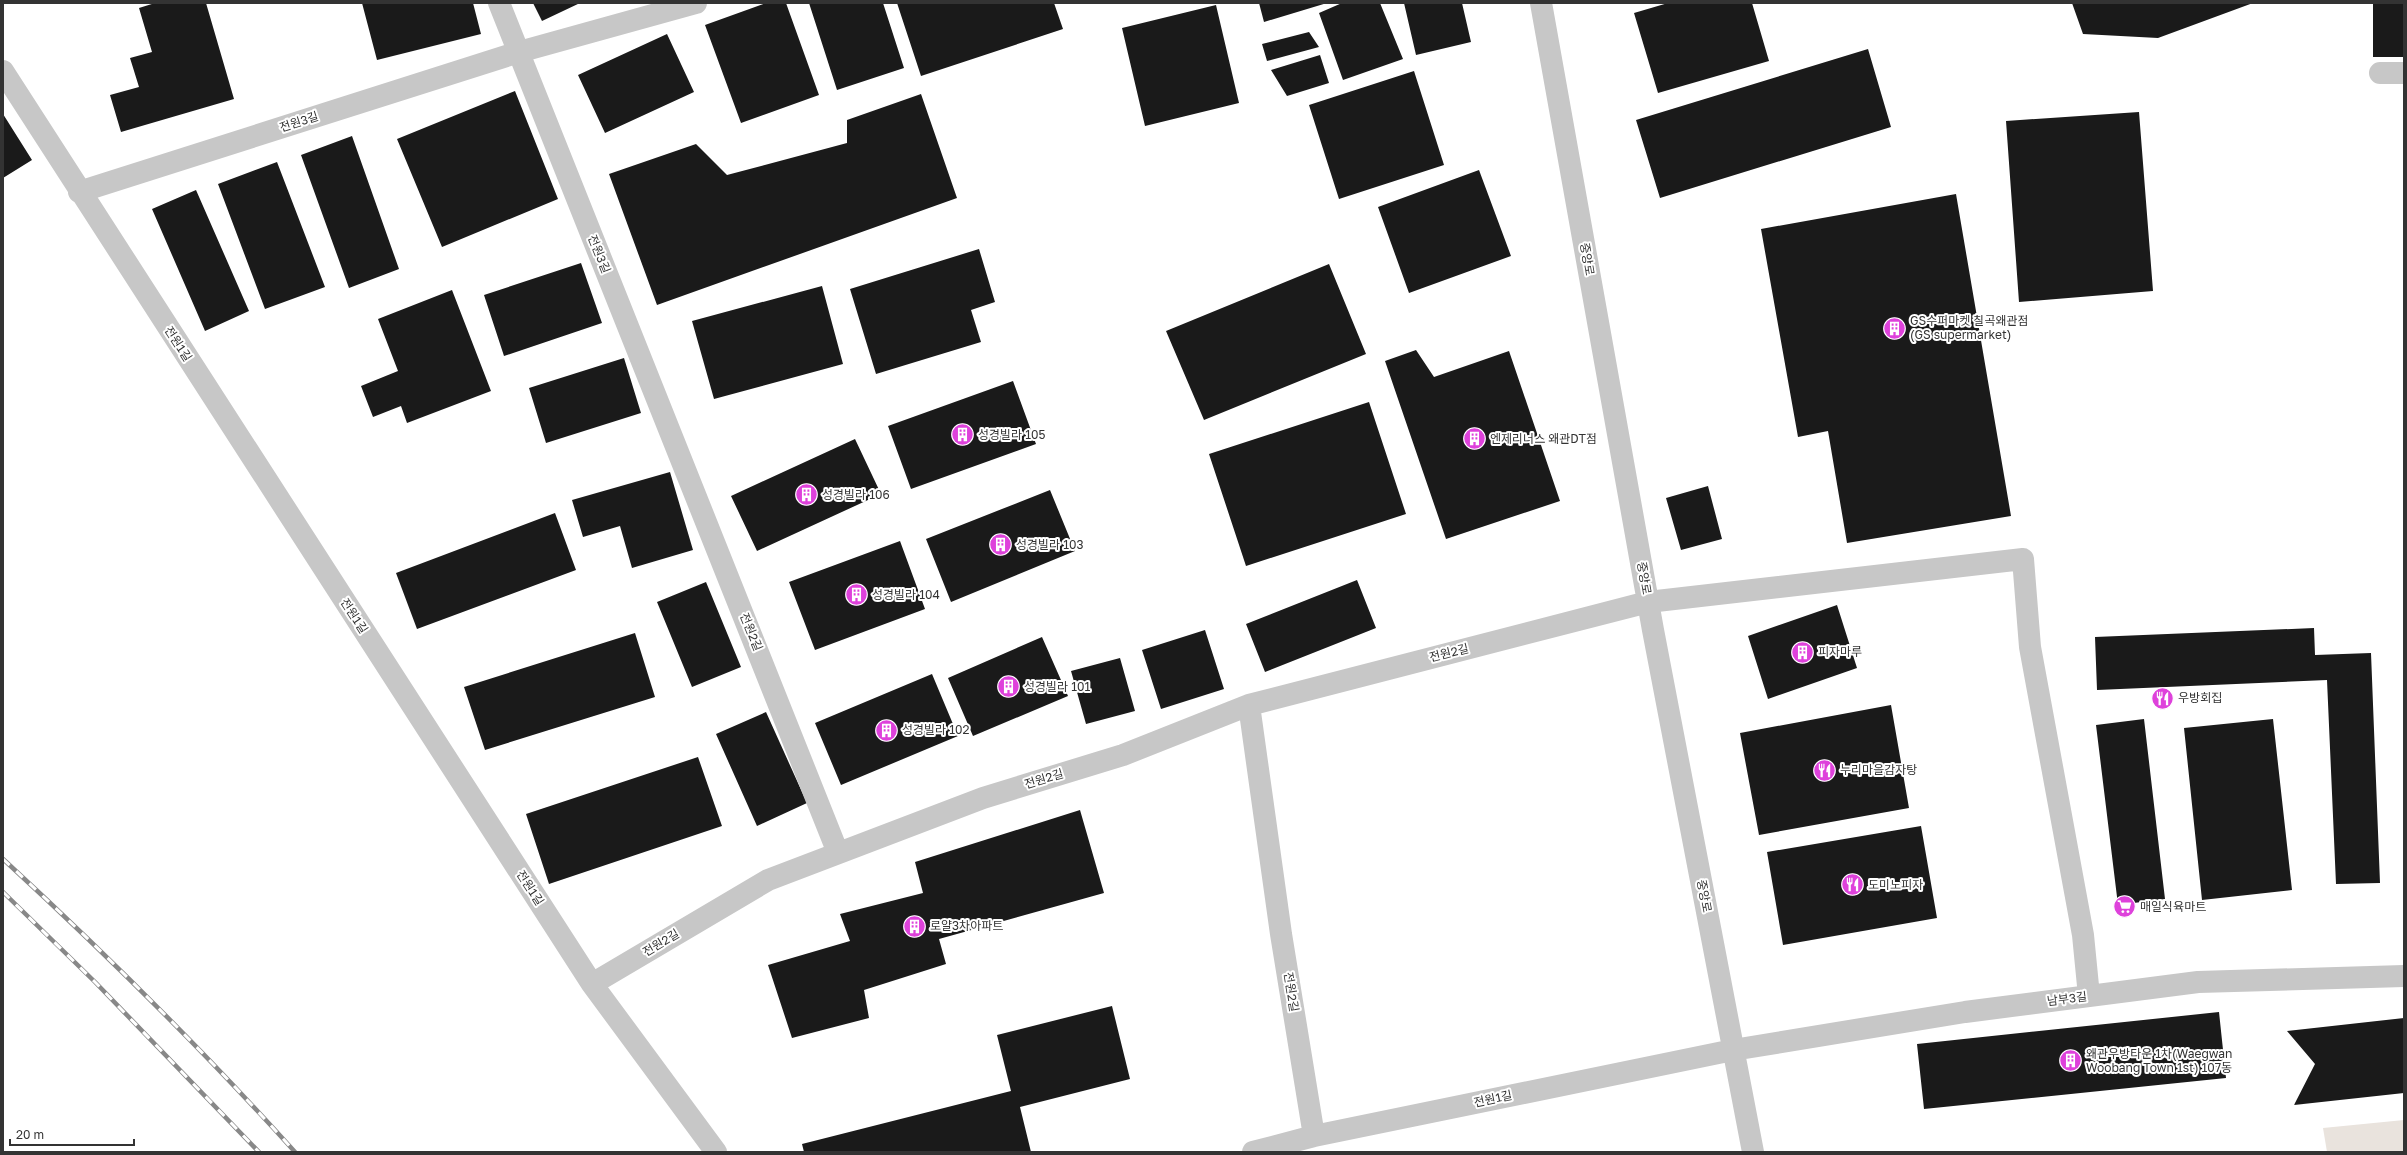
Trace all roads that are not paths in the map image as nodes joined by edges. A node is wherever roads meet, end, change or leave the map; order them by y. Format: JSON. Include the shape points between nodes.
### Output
{"nodes":[{"id":1,"x":499,"y":3,"type":"edge"},
{"id":2,"x":696,"y":3,"type":"edge"},
{"id":3,"x":1541,"y":3,"type":"edge"},
{"id":4,"x":519,"y":52,"type":"junction"},
{"id":5,"x":3,"y":71,"type":"edge"},
{"id":6,"x":2380,"y":72,"type":"dead end"},
{"id":7,"x":2404,"y":73,"type":"edge"},
{"id":8,"x":79,"y":192,"type":"junction"},
{"id":9,"x":680,"y":456,"type":"joint"},
{"id":10,"x":1648,"y":602,"type":"junction"},
{"id":11,"x":1249,"y":705,"type":"junction"},
{"id":12,"x":838,"y":853,"type":"junction"},
{"id":13,"x":2404,"y":976,"type":"edge"},
{"id":14,"x":592,"y":984,"type":"junction"},
{"id":15,"x":2089,"y":996,"type":"junction"},
{"id":16,"x":1733,"y":1050,"type":"junction"},
{"id":17,"x":1314,"y":1136,"type":"junction"},
{"id":18,"x":716,"y":1152,"type":"edge"},
{"id":19,"x":1253,"y":1152,"type":"edge"},
{"id":20,"x":1753,"y":1152,"type":"edge"}],
"edges":[{"from":1,"to":4,"type":"street","name":"전원3길"},
{"from":2,"to":4,"type":"street","name":"전원3길"},
{"from":3,"to":10,"type":"street","name":"중앙로"},
{"from":4,"to":8,"type":"street","name":"전원3길"},
{"from":4,"to":9,"type":"street","name":"전원3길"},
{"from":5,"to":8,"type":"street","name":"전원1길"},
{"from":6,"to":7,"type":"street"},
{"from":8,"to":14,"type":"street","name":"전원1길"},
{"from":9,"to":12,"type":"street","name":"전원2길"},
{"from":10,"to":11,"type":"street","name":"전원2길"},
{"from":10,"to":15,"type":"street","name":"전원2길","via":[[2023,559],[2030,647],[2083,934]]},
{"from":10,"to":16,"type":"street","name":"중앙로"},
{"from":11,"to":12,"type":"street","name":"전원2길","via":[[1123,755],[983,798]]},
{"from":11,"to":17,"type":"street","name":"전원2길","via":[[1281,934]]},
{"from":12,"to":14,"type":"street","name":"전원2길","via":[[768,880]]},
{"from":13,"to":15,"type":"street","name":"남부3길","via":[[2198,982]]},
{"from":14,"to":18,"type":"street","name":"전원1길"},
{"from":15,"to":16,"type":"street","name":"남부3길","via":[[1965,1012]]},
{"from":16,"to":17,"type":"street","name":"전원1길"},
{"from":16,"to":20,"type":"street","name":"중앙로"},
{"from":17,"to":19,"type":"street","name":"전원1길"}]}
